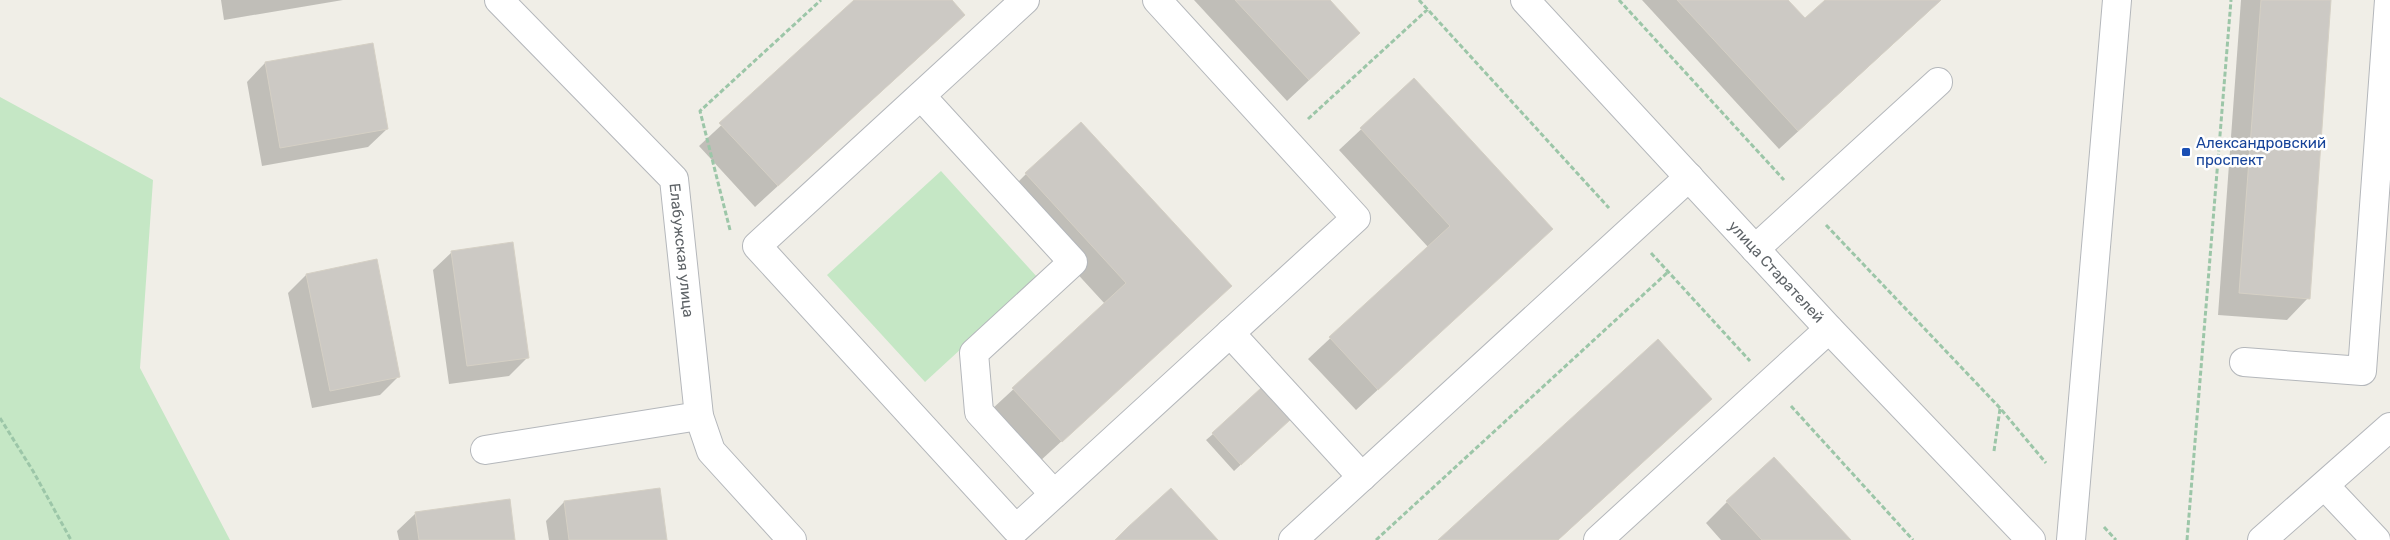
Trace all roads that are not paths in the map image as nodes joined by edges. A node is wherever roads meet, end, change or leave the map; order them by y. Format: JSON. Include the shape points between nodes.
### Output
{"nodes":[{"id":1,"x":499,"y":0,"type":"edge"},
{"id":2,"x":1026,"y":0,"type":"edge"},
{"id":3,"x":1157,"y":0,"type":"edge"},
{"id":4,"x":1524,"y":0,"type":"edge"},
{"id":5,"x":2118,"y":0,"type":"edge"},
{"id":6,"x":2389,"y":0,"type":"edge"},
{"id":7,"x":1938,"y":82,"type":"dead end"},
{"id":8,"x":921,"y":96,"type":"junction"},
{"id":9,"x":2385,"y":123,"type":"edge"},
{"id":10,"x":1689,"y":177,"type":"junction"},
{"id":11,"x":1755,"y":249,"type":"junction"},
{"id":12,"x":1829,"y":328,"type":"junction"},
{"id":13,"x":1230,"y":333,"type":"junction"},
{"id":14,"x":2244,"y":362,"type":"dead end"},
{"id":15,"x":699,"y":416,"type":"junction"},
{"id":16,"x":2390,"y":427,"type":"edge"},
{"id":17,"x":486,"y":450,"type":"dead end"},
{"id":18,"x":1362,"y":477,"type":"junction"},
{"id":19,"x":2325,"y":486,"type":"junction"},
{"id":20,"x":1054,"y":494,"type":"junction"},
{"id":21,"x":792,"y":540,"type":"edge"},
{"id":22,"x":1293,"y":540,"type":"edge"},
{"id":23,"x":1598,"y":540,"type":"edge"},
{"id":24,"x":2031,"y":540,"type":"edge"},
{"id":25,"x":2070,"y":540,"type":"edge"},
{"id":26,"x":2262,"y":540,"type":"edge"},
{"id":27,"x":2376,"y":540,"type":"edge"}],
"edges":[{"from":1,"to":15,"type":"street","name":"Елабужская улица","via":[[674,180]]},
{"from":2,"to":8,"type":"street"},
{"from":3,"to":13,"type":"street","via":[[1356,218]]},
{"from":4,"to":10,"type":"street","name":"улица Старателей"},
{"from":5,"to":25,"type":"street"},
{"from":6,"to":9,"type":"street"},
{"from":7,"to":11,"type":"street"},
{"from":8,"to":20,"type":"street","via":[[1073,262],[974,353],[979,412]]},
{"from":8,"to":20,"type":"street","via":[[757,246],[1016,529]]},
{"from":9,"to":14,"type":"street","via":[[2362,371]]},
{"from":10,"to":11,"type":"street","name":"улица Старателей"},
{"from":10,"to":18,"type":"street"},
{"from":11,"to":12,"type":"street","name":"улица Старателей"},
{"from":12,"to":23,"type":"street"},
{"from":12,"to":24,"type":"street","name":"улица Старателей"},
{"from":13,"to":18,"type":"street"},
{"from":13,"to":20,"type":"street"},
{"from":15,"to":17,"type":"street"},
{"from":15,"to":21,"type":"street","name":"Елабужская улица","via":[[710,451]]},
{"from":16,"to":19,"type":"street"},
{"from":18,"to":22,"type":"street"},
{"from":19,"to":26,"type":"street"},
{"from":19,"to":27,"type":"street"}]}
